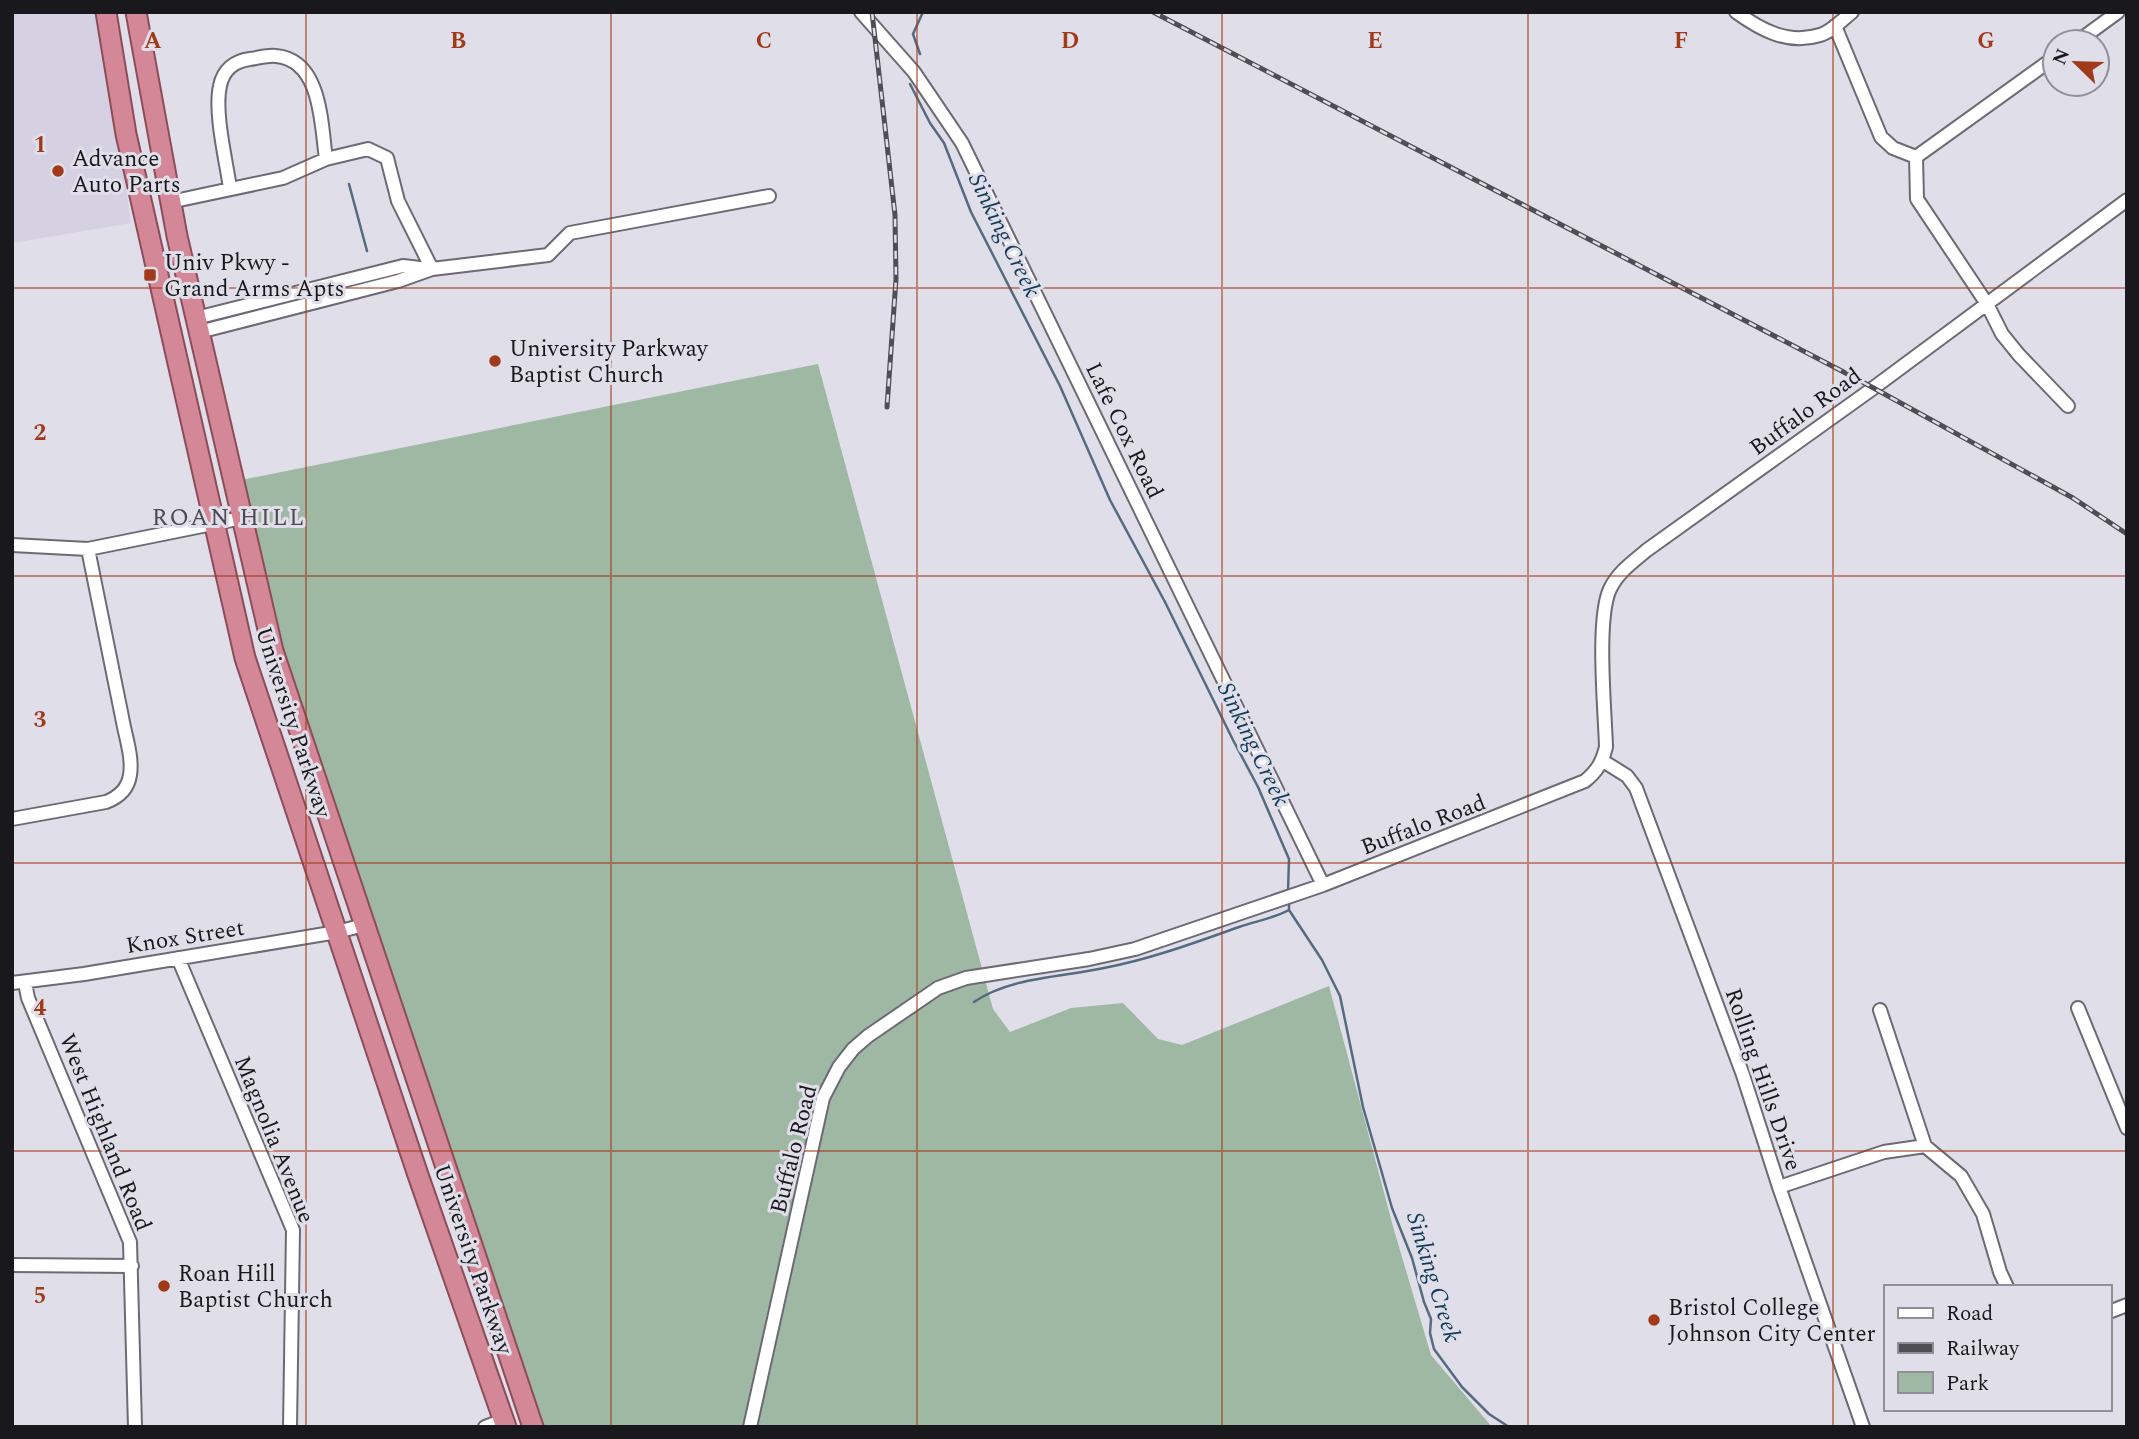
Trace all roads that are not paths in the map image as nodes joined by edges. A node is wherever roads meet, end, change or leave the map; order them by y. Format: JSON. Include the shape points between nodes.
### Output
{"nodes":[{"id":1,"x":106,"y":12,"type":"edge"},
{"id":2,"x":136,"y":12,"type":"edge"},
{"id":3,"x":861,"y":12,"type":"edge"},
{"id":4,"x":1736,"y":12,"type":"edge"},
{"id":5,"x":1852,"y":12,"type":"edge"},
{"id":6,"x":2118,"y":12,"type":"edge"},
{"id":7,"x":1835,"y":26,"type":"junction"},
{"id":8,"x":2096,"y":28,"type":"edge"},
{"id":9,"x":2041,"y":67,"type":"edge"},
{"id":10,"x":1916,"y":157,"type":"junction"},
{"id":11,"x":326,"y":159,"type":"junction"},
{"id":12,"x":230,"y":188,"type":"junction"},
{"id":13,"x":769,"y":195,"type":"dead end"},
{"id":14,"x":2127,"y":200,"type":"edge"},
{"id":15,"x":170,"y":202,"type":"junction"},
{"id":16,"x":142,"y":206,"type":"junction"},
{"id":17,"x":432,"y":269,"type":"junction"},
{"id":18,"x":1987,"y":304,"type":"junction"},
{"id":19,"x":198,"y":325,"type":"junction"},
{"id":20,"x":208,"y":375,"type":"junction"},
{"id":21,"x":182,"y":382,"type":"junction"},
{"id":22,"x":2068,"y":406,"type":"dead end"},
{"id":23,"x":242,"y":518,"type":"junction"},
{"id":24,"x":213,"y":522,"type":"junction"},
{"id":25,"x":12,"y":545,"type":"edge"},
{"id":26,"x":88,"y":549,"type":"junction"},
{"id":27,"x":297,"y":723,"type":"junction"},
{"id":28,"x":270,"y":732,"type":"junction"},
{"id":29,"x":1603,"y":761,"type":"junction"},
{"id":30,"x":12,"y":819,"type":"edge"},
{"id":31,"x":1323,"y":886,"type":"junction"},
{"id":32,"x":364,"y":925,"type":"junction"},
{"id":33,"x":337,"y":932,"type":"junction"},
{"id":34,"x":178,"y":958,"type":"junction"},
{"id":35,"x":19,"y":983,"type":"edge"},
{"id":36,"x":2078,"y":1008,"type":"dead end"},
{"id":37,"x":1880,"y":1010,"type":"dead end"},
{"id":38,"x":2127,"y":1128,"type":"edge"},
{"id":39,"x":1925,"y":1146,"type":"junction"},
{"id":40,"x":445,"y":1167,"type":"junction"},
{"id":41,"x":418,"y":1175,"type":"junction"},
{"id":42,"x":1779,"y":1187,"type":"junction"},
{"id":43,"x":12,"y":1265,"type":"edge"},
{"id":44,"x":132,"y":1266,"type":"junction"},
{"id":45,"x":2006,"y":1285,"type":"edge"},
{"id":46,"x":498,"y":1424,"type":"edge"},
{"id":47,"x":135,"y":1427,"type":"edge"},
{"id":48,"x":290,"y":1427,"type":"edge"},
{"id":49,"x":533,"y":1427,"type":"edge"},
{"id":50,"x":750,"y":1427,"type":"edge"},
{"id":51,"x":1863,"y":1427,"type":"edge"}],
"edges":[{"from":1,"to":16,"type":"highway","name":"University Parkway"},
{"from":2,"to":15,"type":"highway","name":"University Parkway"},
{"from":3,"to":31,"type":"street","name":"Lafe Cox Road","via":[[914,72],[962,143]]},
{"from":4,"to":7,"type":"street","via":[[1778,37],[1821,35]]},
{"from":5,"to":7,"type":"street"},
{"from":6,"to":8,"type":"street"},
{"from":7,"to":10,"type":"street","via":[[1881,137],[1893,148]]},
{"from":9,"to":10,"type":"street"},
{"from":10,"to":18,"type":"street","via":[[1917,199]]},
{"from":11,"to":12,"type":"street","via":[[283,178]]},
{"from":11,"to":12,"type":"street","via":[[315,90],[304,68],[275,56],[244,60],[228,67],[219,93]]},
{"from":11,"to":17,"type":"street","via":[[368,149],[387,158],[398,201]]},
{"from":12,"to":15,"type":"street"},
{"from":13,"to":17,"type":"street","via":[[570,233],[548,254]]},
{"from":14,"to":18,"type":"street","name":"Buffalo Road"},
{"from":15,"to":16,"type":"highway"},
{"from":15,"to":19,"type":"highway","name":"University Parkway"},
{"from":16,"to":21,"type":"highway","name":"University Parkway"},
{"from":17,"to":19,"type":"street","via":[[398,281]]},
{"from":18,"to":22,"type":"street","via":[[2002,334]]},
{"from":18,"to":29,"type":"street","name":"Buffalo Road","via":[[1623,569],[1610,588],[1603,616]]},
{"from":19,"to":20,"type":"highway","name":"University Parkway"},
{"from":20,"to":21,"type":"highway"},
{"from":20,"to":23,"type":"highway","name":"University Parkway"},
{"from":21,"to":24,"type":"highway","name":"University Parkway"},
{"from":23,"to":24,"type":"street"},
{"from":23,"to":27,"type":"highway","name":"University Parkway","via":[[273,651]]},
{"from":24,"to":26,"type":"street"},
{"from":24,"to":28,"type":"highway","name":"University Parkway","via":[[245,658]]},
{"from":25,"to":26,"type":"street"},
{"from":26,"to":30,"type":"street","via":[[130,778],[116,798]]},
{"from":27,"to":28,"type":"highway"},
{"from":27,"to":32,"type":"highway","name":"University Parkway"},
{"from":28,"to":33,"type":"highway","name":"University Parkway"},
{"from":29,"to":31,"type":"street","name":"Buffalo Road","via":[[1585,781],[1568,789]]},
{"from":29,"to":42,"type":"street","name":"Rolling Hills Drive","via":[[1627,776],[1636,789],[1743,1075]]},
{"from":31,"to":50,"type":"street","name":"Buffalo Road","via":[[1135,949],[966,978],[938,988],[853,1049],[824,1098]]},
{"from":32,"to":33,"type":"street","name":"Knox Street"},
{"from":32,"to":40,"type":"highway","name":"University Parkway"},
{"from":33,"to":34,"type":"street","name":"Knox Street"},
{"from":33,"to":41,"type":"highway","name":"University Parkway"},
{"from":34,"to":35,"type":"street","name":"Knox Street"},
{"from":34,"to":48,"type":"street","name":"Magnolia Avenue","via":[[293,1230]]},
{"from":35,"to":44,"type":"street","name":"West Highland Road","via":[[130,1242]]},
{"from":36,"to":38,"type":"street"},
{"from":37,"to":39,"type":"street"},
{"from":39,"to":42,"type":"street","via":[[1884,1152]]},
{"from":39,"to":45,"type":"street","via":[[1961,1176],[1983,1214]]},
{"from":40,"to":41,"type":"highway"},
{"from":40,"to":49,"type":"highway","name":"University Parkway"},
{"from":41,"to":46,"type":"highway","name":"University Parkway"},
{"from":42,"to":51,"type":"street","name":"Rolling Hills Drive"},
{"from":43,"to":44,"type":"street"},
{"from":44,"to":47,"type":"street","name":"West Highland Road"}]}
